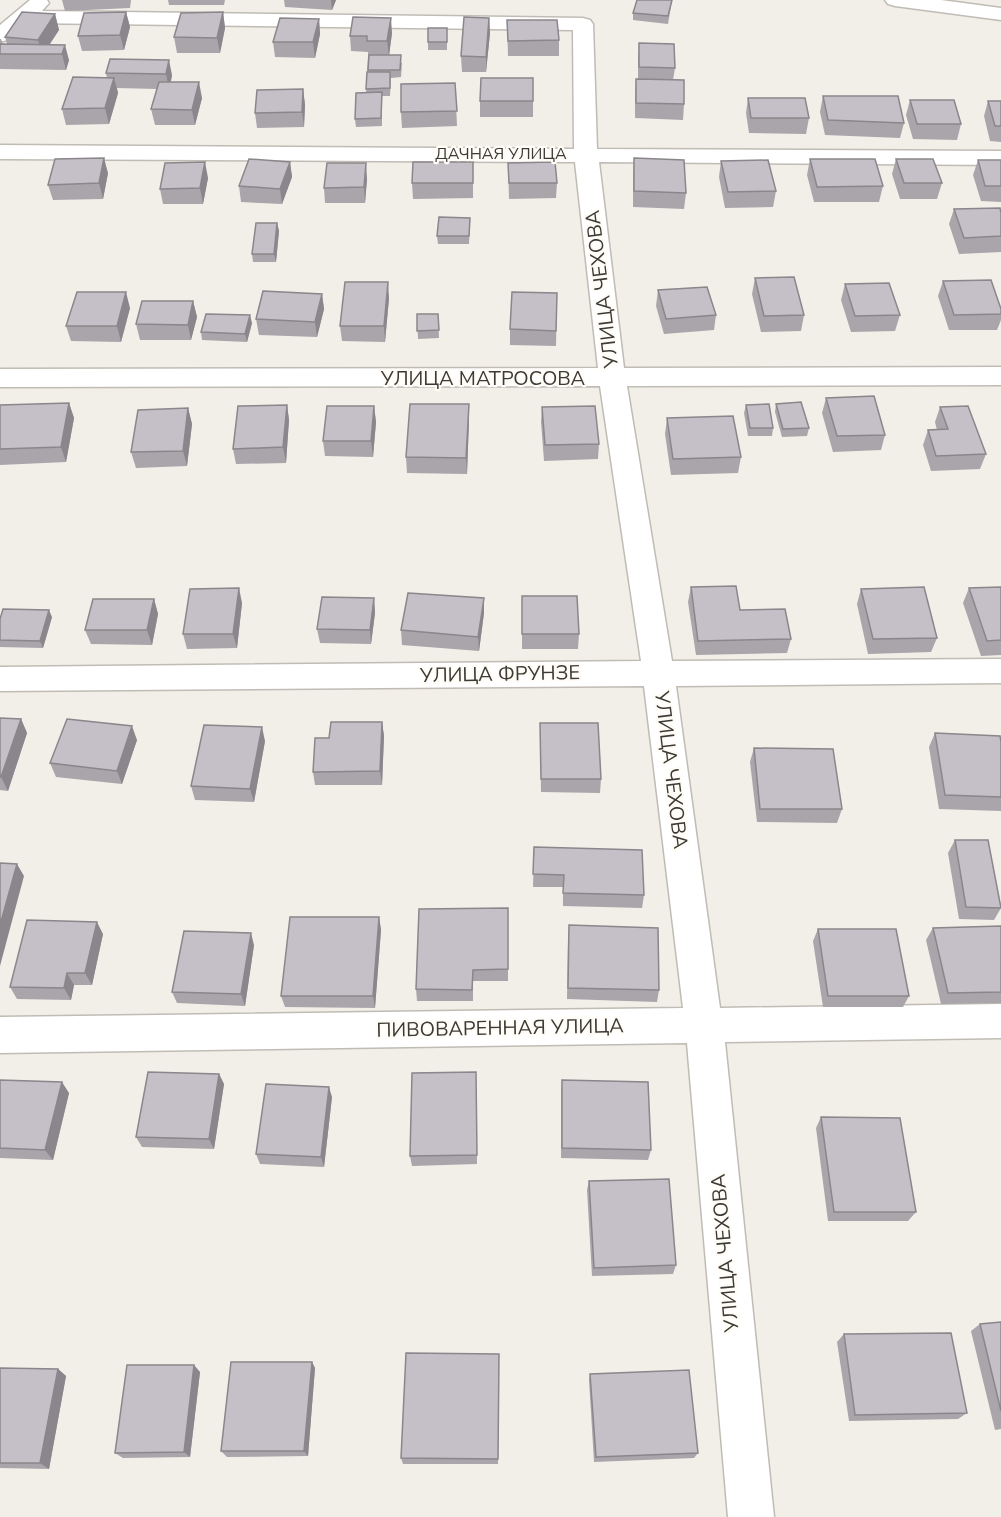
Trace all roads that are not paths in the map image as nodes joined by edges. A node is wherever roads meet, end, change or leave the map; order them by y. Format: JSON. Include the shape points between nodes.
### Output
{"nodes":[{"id":1,"x":43,"y":0,"type":"edge"},
{"id":2,"x":895,"y":0,"type":"edge"},
{"id":3,"x":1001,"y":14,"type":"edge"},
{"id":4,"x":23,"y":17,"type":"junction"},
{"id":5,"x":0,"y":36,"type":"edge"},
{"id":6,"x":0,"y":152,"type":"edge"},
{"id":7,"x":586,"y":154,"type":"junction"},
{"id":8,"x":1001,"y":158,"type":"edge"},
{"id":9,"x":1001,"y":376,"type":"edge"},
{"id":10,"x":0,"y":378,"type":"edge"},
{"id":11,"x":612,"y":378,"type":"junction"},
{"id":12,"x":1001,"y":671,"type":"edge"},
{"id":13,"x":658,"y":673,"type":"junction"},
{"id":14,"x":0,"y":679,"type":"edge"},
{"id":15,"x":1001,"y":1021,"type":"edge"},
{"id":16,"x":704,"y":1025,"type":"junction"},
{"id":17,"x":0,"y":1035,"type":"edge"},
{"id":18,"x":751,"y":1517,"type":"edge"}],
"edges":[{"from":1,"to":4,"type":"street"},
{"from":2,"to":3,"type":"street"},
{"from":4,"to":5,"type":"street"},
{"from":4,"to":7,"type":"street","name":"УЛИЦА ЧЕХОВА","via":[[583,24]]},
{"from":6,"to":7,"type":"street","name":"ДАЧНАЯ УЛИЦА"},
{"from":7,"to":8,"type":"street","name":"ДАЧНАЯ УЛИЦА"},
{"from":7,"to":11,"type":"street","name":"УЛИЦА ЧЕХОВА"},
{"from":9,"to":11,"type":"street","name":"УЛИЦА МАТРОСОВА"},
{"from":10,"to":11,"type":"street","name":"УЛИЦА МАТРОСОВА"},
{"from":11,"to":13,"type":"street","name":"УЛИЦА ЧЕХОВА"},
{"from":12,"to":13,"type":"street","name":"УЛИЦА ФРУНЗЕ"},
{"from":13,"to":14,"type":"street","name":"УЛИЦА ФРУНЗЕ"},
{"from":13,"to":16,"type":"street","name":"УЛИЦА ЧЕХОВА"},
{"from":15,"to":16,"type":"street","name":"ПИВОВАРЕННАЯ УЛИЦА"},
{"from":16,"to":17,"type":"street","name":"ПИВОВАРЕННАЯ УЛИЦА"},
{"from":16,"to":18,"type":"street","name":"УЛИЦА ЧЕХОВА"}]}
